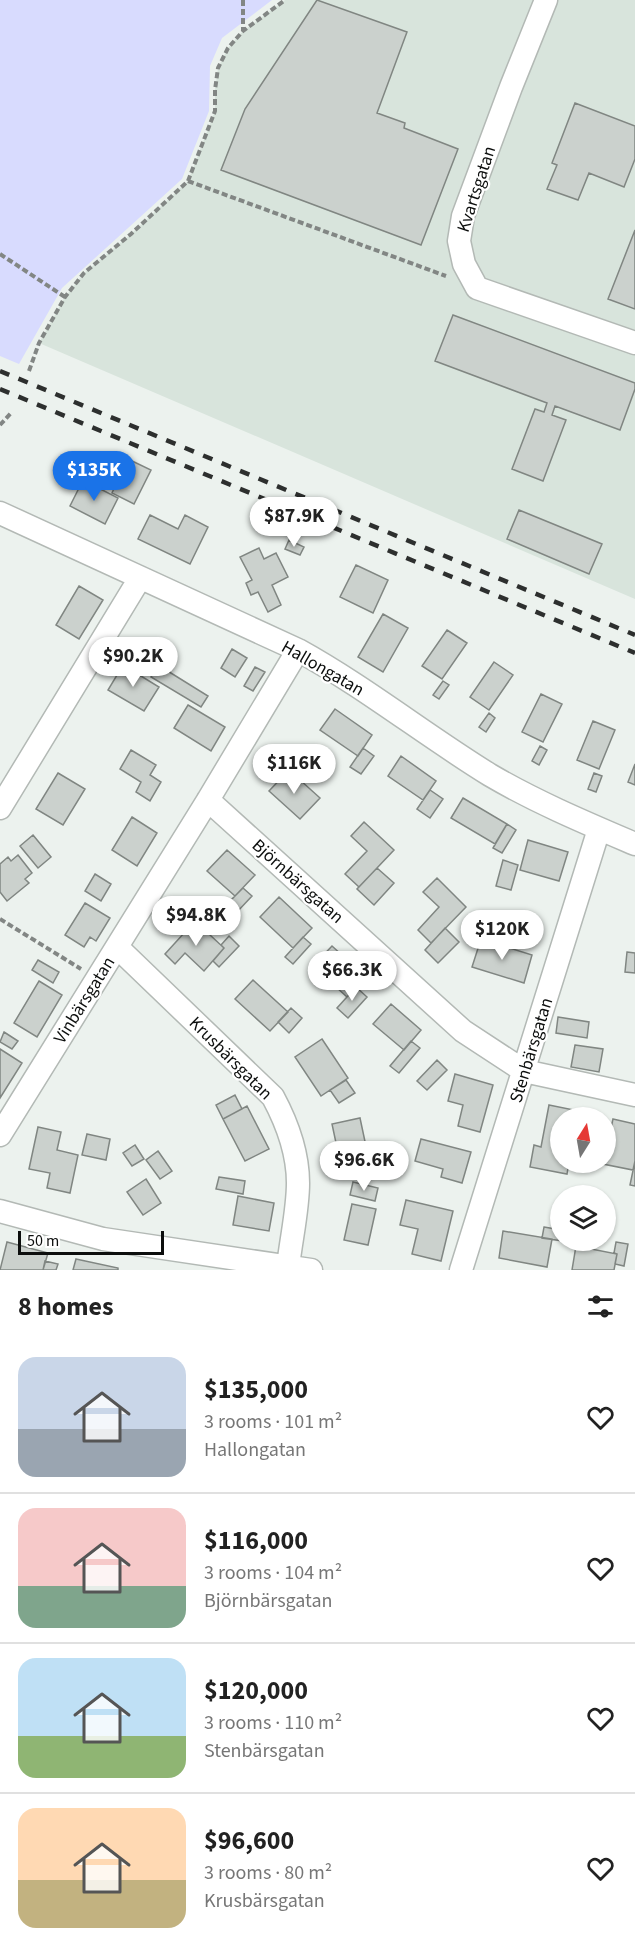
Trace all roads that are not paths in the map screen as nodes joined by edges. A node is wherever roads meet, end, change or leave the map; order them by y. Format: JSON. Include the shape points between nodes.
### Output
{"nodes":[{"id":1,"x":546,"y":0,"type":"edge"},
{"id":2,"x":635,"y":344,"type":"edge"},
{"id":3,"x":0,"y":513,"type":"edge"},
{"id":4,"x":140,"y":578,"type":"junction"},
{"id":5,"x":298,"y":650,"type":"junction"},
{"id":6,"x":208,"y":800,"type":"junction"},
{"id":7,"x":0,"y":808,"type":"edge"},
{"id":8,"x":599,"y":829,"type":"junction"},
{"id":9,"x":635,"y":844,"type":"edge"},
{"id":10,"x":117,"y":947,"type":"junction"},
{"id":11,"x":524,"y":1071,"type":"junction"},
{"id":12,"x":635,"y":1095,"type":"edge"},
{"id":13,"x":0,"y":1135,"type":"edge"},
{"id":14,"x":0,"y":1211,"type":"edge"},
{"id":15,"x":288,"y":1267,"type":"junction"},
{"id":16,"x":311,"y":1270,"type":"edge"},
{"id":17,"x":461,"y":1270,"type":"edge"}],
"edges":[{"from":1,"to":2,"type":"street","name":"Kvartsgatan","via":[[464,216],[459,241],[464,264],[477,288]]},
{"from":3,"to":4,"type":"street","name":"Hallongatan"},
{"from":4,"to":5,"type":"street","name":"Hallongatan"},
{"from":4,"to":7,"type":"street"},
{"from":5,"to":6,"type":"street","name":"Vinbärsgatan"},
{"from":5,"to":8,"type":"street","name":"Hallongatan","via":[[490,774]]},
{"from":6,"to":10,"type":"street","name":"Vinbärsgatan"},
{"from":6,"to":11,"type":"street","name":"Björnbärsgatan","via":[[463,1031]]},
{"from":8,"to":9,"type":"street","name":"Hallongatan"},
{"from":8,"to":11,"type":"street","name":"Stenbärsgatan"},
{"from":10,"to":13,"type":"street","name":"Vinbärsgatan"},
{"from":10,"to":15,"type":"street","name":"Krusbärsgatan","via":[[273,1097],[286,1122],[298,1182]]},
{"from":11,"to":12,"type":"street","name":"Björnbärsgatan"},
{"from":11,"to":17,"type":"street","name":"Stenbärsgatan"},
{"from":14,"to":15,"type":"street","via":[[103,1239]]},
{"from":15,"to":16,"type":"street"}]}
